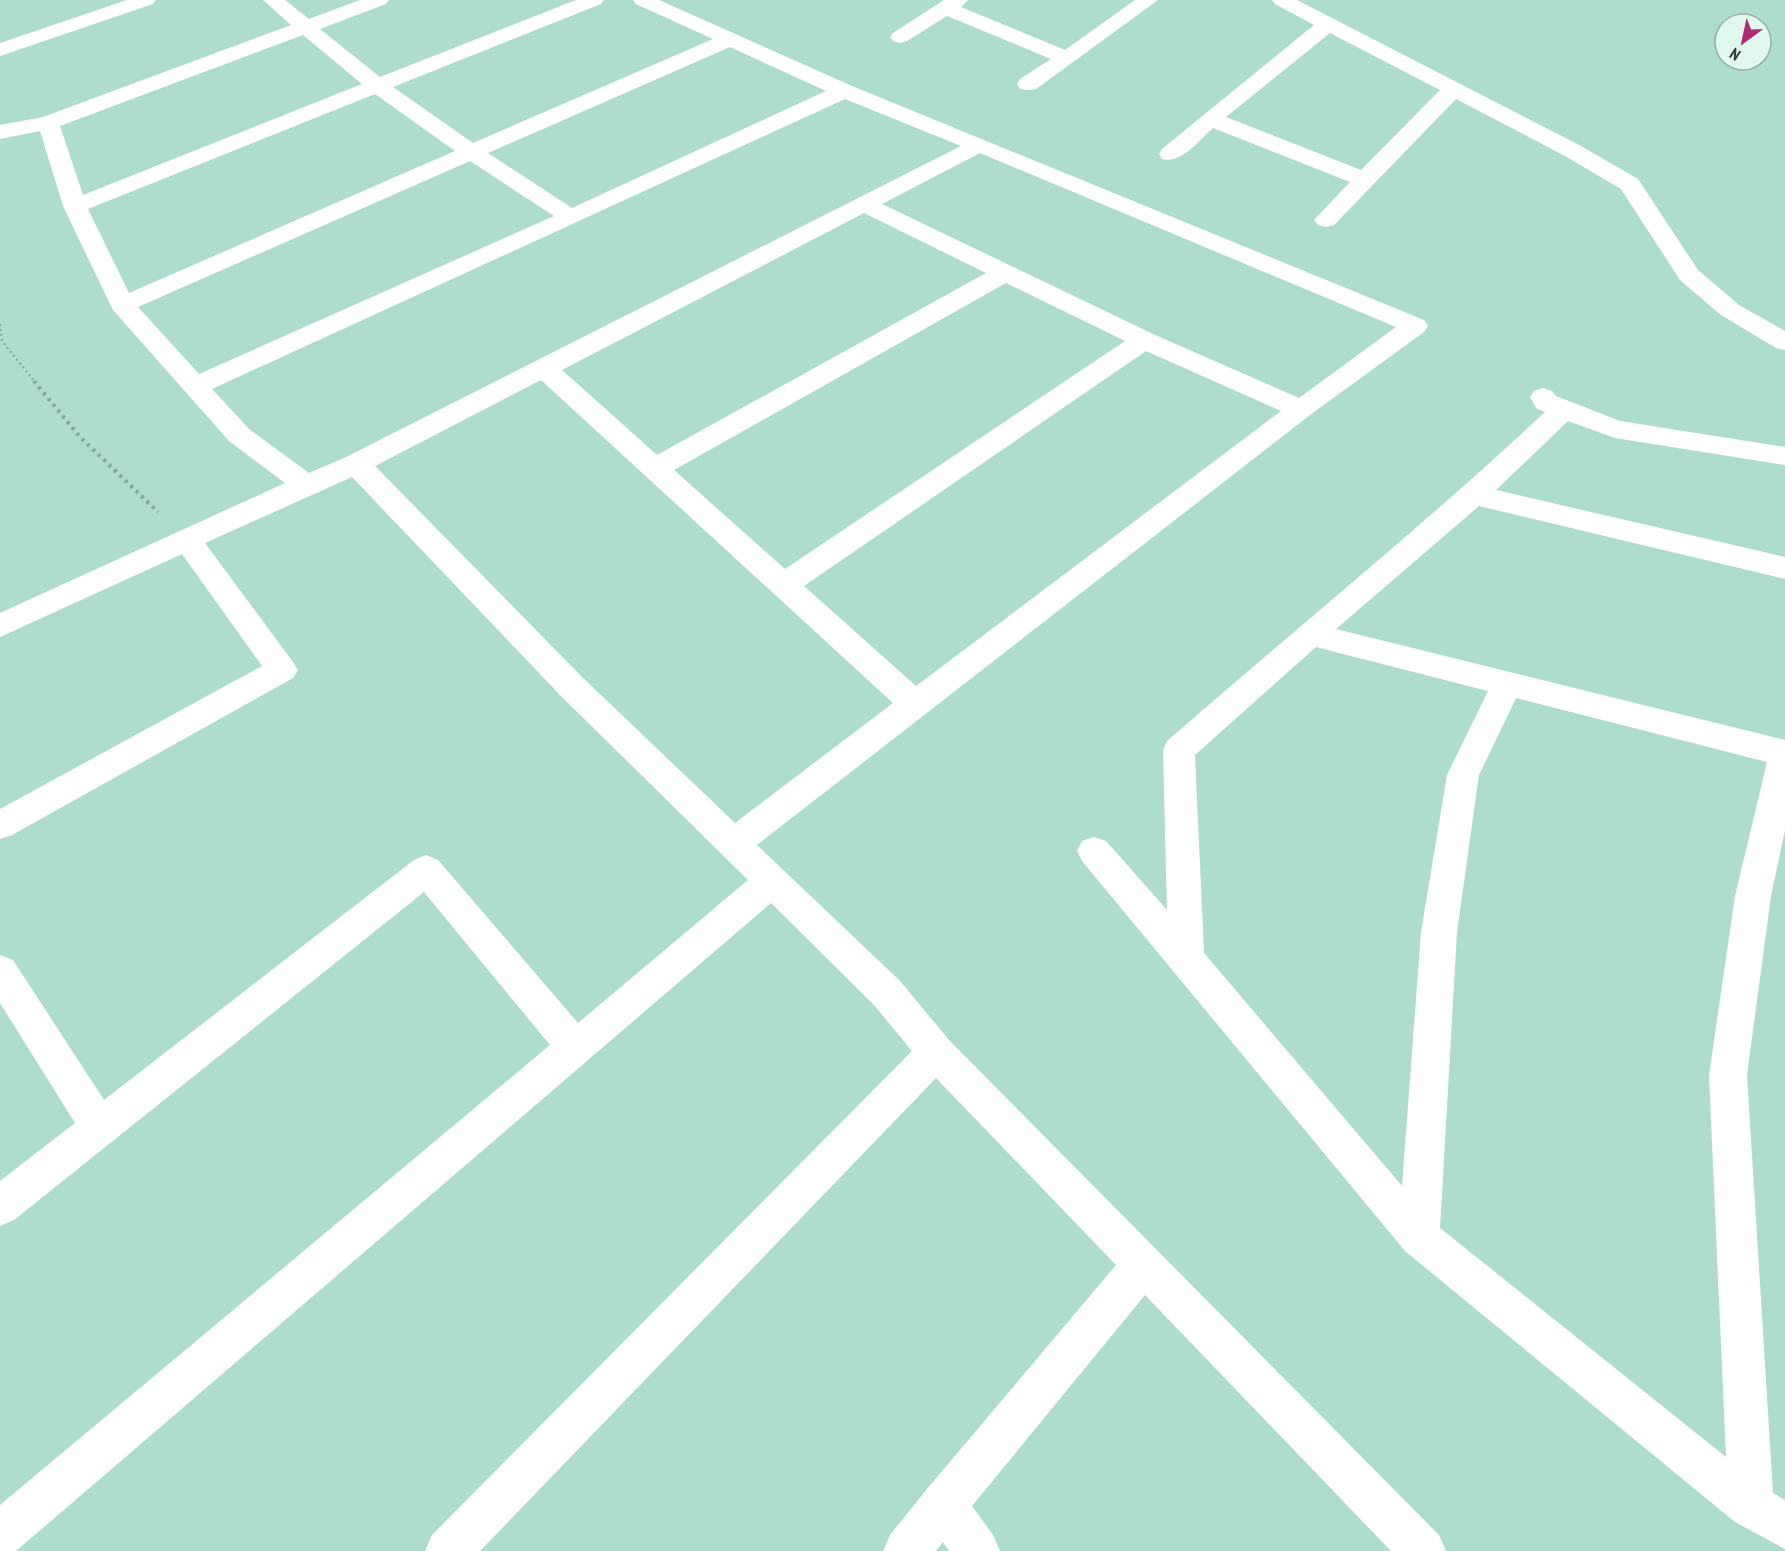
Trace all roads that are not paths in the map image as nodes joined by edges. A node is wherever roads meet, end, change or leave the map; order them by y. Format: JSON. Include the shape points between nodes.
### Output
{"nodes":[{"id":1,"x":146,"y":0,"type":"edge"},
{"id":2,"x":273,"y":0,"type":"edge"},
{"id":3,"x":379,"y":0,"type":"edge"},
{"id":4,"x":594,"y":0,"type":"edge"},
{"id":5,"x":643,"y":0,"type":"edge"},
{"id":6,"x":1148,"y":0,"type":"edge"},
{"id":7,"x":1282,"y":0,"type":"edge"},
{"id":8,"x":951,"y":4,"type":"edge"},
{"id":9,"x":1328,"y":24,"type":"junction"},
{"id":10,"x":305,"y":26,"type":"junction"},
{"id":11,"x":900,"y":37,"type":"dead end"},
{"id":12,"x":728,"y":40,"type":"junction"},
{"id":13,"x":0,"y":50,"type":"edge"},
{"id":14,"x":1067,"y":58,"type":"junction"},
{"id":15,"x":1028,"y":84,"type":"dead end"},
{"id":16,"x":376,"y":86,"type":"junction"},
{"id":17,"x":1453,"y":89,"type":"junction"},
{"id":18,"x":844,"y":91,"type":"junction"},
{"id":19,"x":1210,"y":119,"type":"junction"},
{"id":20,"x":48,"y":123,"type":"junction"},
{"id":21,"x":0,"y":132,"type":"edge"},
{"id":22,"x":979,"y":145,"type":"junction"},
{"id":23,"x":469,"y":151,"type":"junction"},
{"id":24,"x":1170,"y":154,"type":"dead end"},
{"id":25,"x":1366,"y":180,"type":"junction"},
{"id":26,"x":863,"y":204,"type":"junction"},
{"id":27,"x":75,"y":206,"type":"junction"},
{"id":28,"x":571,"y":217,"type":"junction"},
{"id":29,"x":1326,"y":220,"type":"dead end"},
{"id":30,"x":1005,"y":273,"type":"junction"},
{"id":31,"x":122,"y":305,"type":"junction"},
{"id":32,"x":1144,"y":340,"type":"junction"},
{"id":33,"x":1785,"y":342,"type":"edge"},
{"id":34,"x":544,"y":368,"type":"junction"},
{"id":35,"x":195,"y":386,"type":"junction"},
{"id":36,"x":1301,"y":409,"type":"junction"},
{"id":37,"x":1785,"y":456,"type":"edge"},
{"id":38,"x":356,"y":464,"type":"junction"},
{"id":39,"x":654,"y":468,"type":"junction"},
{"id":40,"x":306,"y":485,"type":"junction"},
{"id":41,"x":1474,"y":495,"type":"junction"},
{"id":42,"x":187,"y":540,"type":"junction"},
{"id":43,"x":1785,"y":568,"type":"edge"},
{"id":44,"x":784,"y":585,"type":"junction"},
{"id":45,"x":0,"y":626,"type":"edge"},
{"id":46,"x":1310,"y":634,"type":"junction"},
{"id":47,"x":1507,"y":684,"type":"junction"},
{"id":48,"x":916,"y":705,"type":"junction"},
{"id":49,"x":1785,"y":754,"type":"edge"},
{"id":50,"x":0,"y":825,"type":"edge"},
{"id":51,"x":734,"y":843,"type":"junction"},
{"id":52,"x":1094,"y":851,"type":"dead end"},
{"id":53,"x":772,"y":881,"type":"junction"},
{"id":54,"x":1186,"y":958,"type":"junction"},
{"id":55,"x":0,"y":971,"type":"edge"},
{"id":56,"x":575,"y":1047,"type":"junction"},
{"id":57,"x":936,"y":1052,"type":"junction"},
{"id":58,"x":100,"y":1128,"type":"junction"},
{"id":59,"x":0,"y":1206,"type":"edge"},
{"id":60,"x":1419,"y":1237,"type":"junction"},
{"id":61,"x":1143,"y":1265,"type":"junction"},
{"id":62,"x":943,"y":1505,"type":"junction"},
{"id":63,"x":1751,"y":1506,"type":"junction"},
{"id":64,"x":1785,"y":1526,"type":"edge"},
{"id":65,"x":0,"y":1535,"type":"edge"},
{"id":66,"x":448,"y":1551,"type":"edge"},
{"id":67,"x":906,"y":1551,"type":"edge"},
{"id":68,"x":977,"y":1551,"type":"edge"},
{"id":69,"x":1423,"y":1551,"type":"edge"}],
"edges":[{"from":1,"to":13,"type":"street"},
{"from":2,"to":10,"type":"street"},
{"from":3,"to":10,"type":"street"},
{"from":4,"to":16,"type":"street"},
{"from":5,"to":12,"type":"street"},
{"from":6,"to":14,"type":"street"},
{"from":7,"to":9,"type":"street"},
{"from":8,"to":11,"type":"street"},
{"from":8,"to":14,"type":"street"},
{"from":9,"to":17,"type":"street"},
{"from":9,"to":19,"type":"street"},
{"from":10,"to":16,"type":"street"},
{"from":10,"to":20,"type":"street"},
{"from":12,"to":18,"type":"street"},
{"from":12,"to":23,"type":"street"},
{"from":14,"to":15,"type":"street"},
{"from":16,"to":23,"type":"street"},
{"from":16,"to":27,"type":"street"},
{"from":17,"to":25,"type":"street"},
{"from":17,"to":33,"type":"street","via":[[1630,184],[1689,275],[1730,310]]},
{"from":18,"to":22,"type":"street"},
{"from":18,"to":28,"type":"street"},
{"from":19,"to":24,"type":"street"},
{"from":19,"to":25,"type":"street"},
{"from":20,"to":21,"type":"street"},
{"from":20,"to":27,"type":"street"},
{"from":22,"to":26,"type":"street"},
{"from":22,"to":36,"type":"street","via":[[1415,326]]},
{"from":23,"to":28,"type":"street"},
{"from":23,"to":31,"type":"street"},
{"from":25,"to":29,"type":"street"},
{"from":26,"to":30,"type":"street"},
{"from":26,"to":34,"type":"street"},
{"from":27,"to":31,"type":"street"},
{"from":28,"to":35,"type":"street"},
{"from":30,"to":32,"type":"street"},
{"from":30,"to":39,"type":"street"},
{"from":31,"to":35,"type":"street"},
{"from":32,"to":36,"type":"street"},
{"from":32,"to":44,"type":"street"},
{"from":34,"to":38,"type":"street"},
{"from":34,"to":39,"type":"street"},
{"from":35,"to":40,"type":"street","via":[[239,435]]},
{"from":36,"to":48,"type":"street"},
{"from":37,"to":41,"type":"street","via":[[1615,429],[1553,403]]},
{"from":38,"to":40,"type":"street"},
{"from":38,"to":51,"type":"street","via":[[571,686]]},
{"from":39,"to":44,"type":"street"},
{"from":40,"to":42,"type":"street"},
{"from":41,"to":43,"type":"street"},
{"from":41,"to":46,"type":"street"},
{"from":42,"to":45,"type":"street"},
{"from":42,"to":50,"type":"street","via":[[282,670]]},
{"from":44,"to":48,"type":"street"},
{"from":46,"to":47,"type":"street"},
{"from":46,"to":54,"type":"street","via":[[1179,750]]},
{"from":47,"to":49,"type":"street"},
{"from":47,"to":60,"type":"street","via":[[1463,775],[1439,932]]},
{"from":48,"to":51,"type":"street"},
{"from":49,"to":63,"type":"street","via":[[1754,896],[1728,1075]]},
{"from":51,"to":53,"type":"street"},
{"from":52,"to":54,"type":"street"},
{"from":53,"to":56,"type":"street"},
{"from":53,"to":57,"type":"street","via":[[887,993]]},
{"from":54,"to":60,"type":"street"},
{"from":55,"to":58,"type":"street"},
{"from":56,"to":58,"type":"street","via":[[426,870]]},
{"from":56,"to":65,"type":"street"},
{"from":57,"to":61,"type":"street"},
{"from":57,"to":66,"type":"street"},
{"from":58,"to":59,"type":"street"},
{"from":60,"to":63,"type":"street"},
{"from":61,"to":62,"type":"street"},
{"from":61,"to":69,"type":"street"},
{"from":62,"to":67,"type":"street"},
{"from":62,"to":68,"type":"street"},
{"from":63,"to":64,"type":"street"}]}
